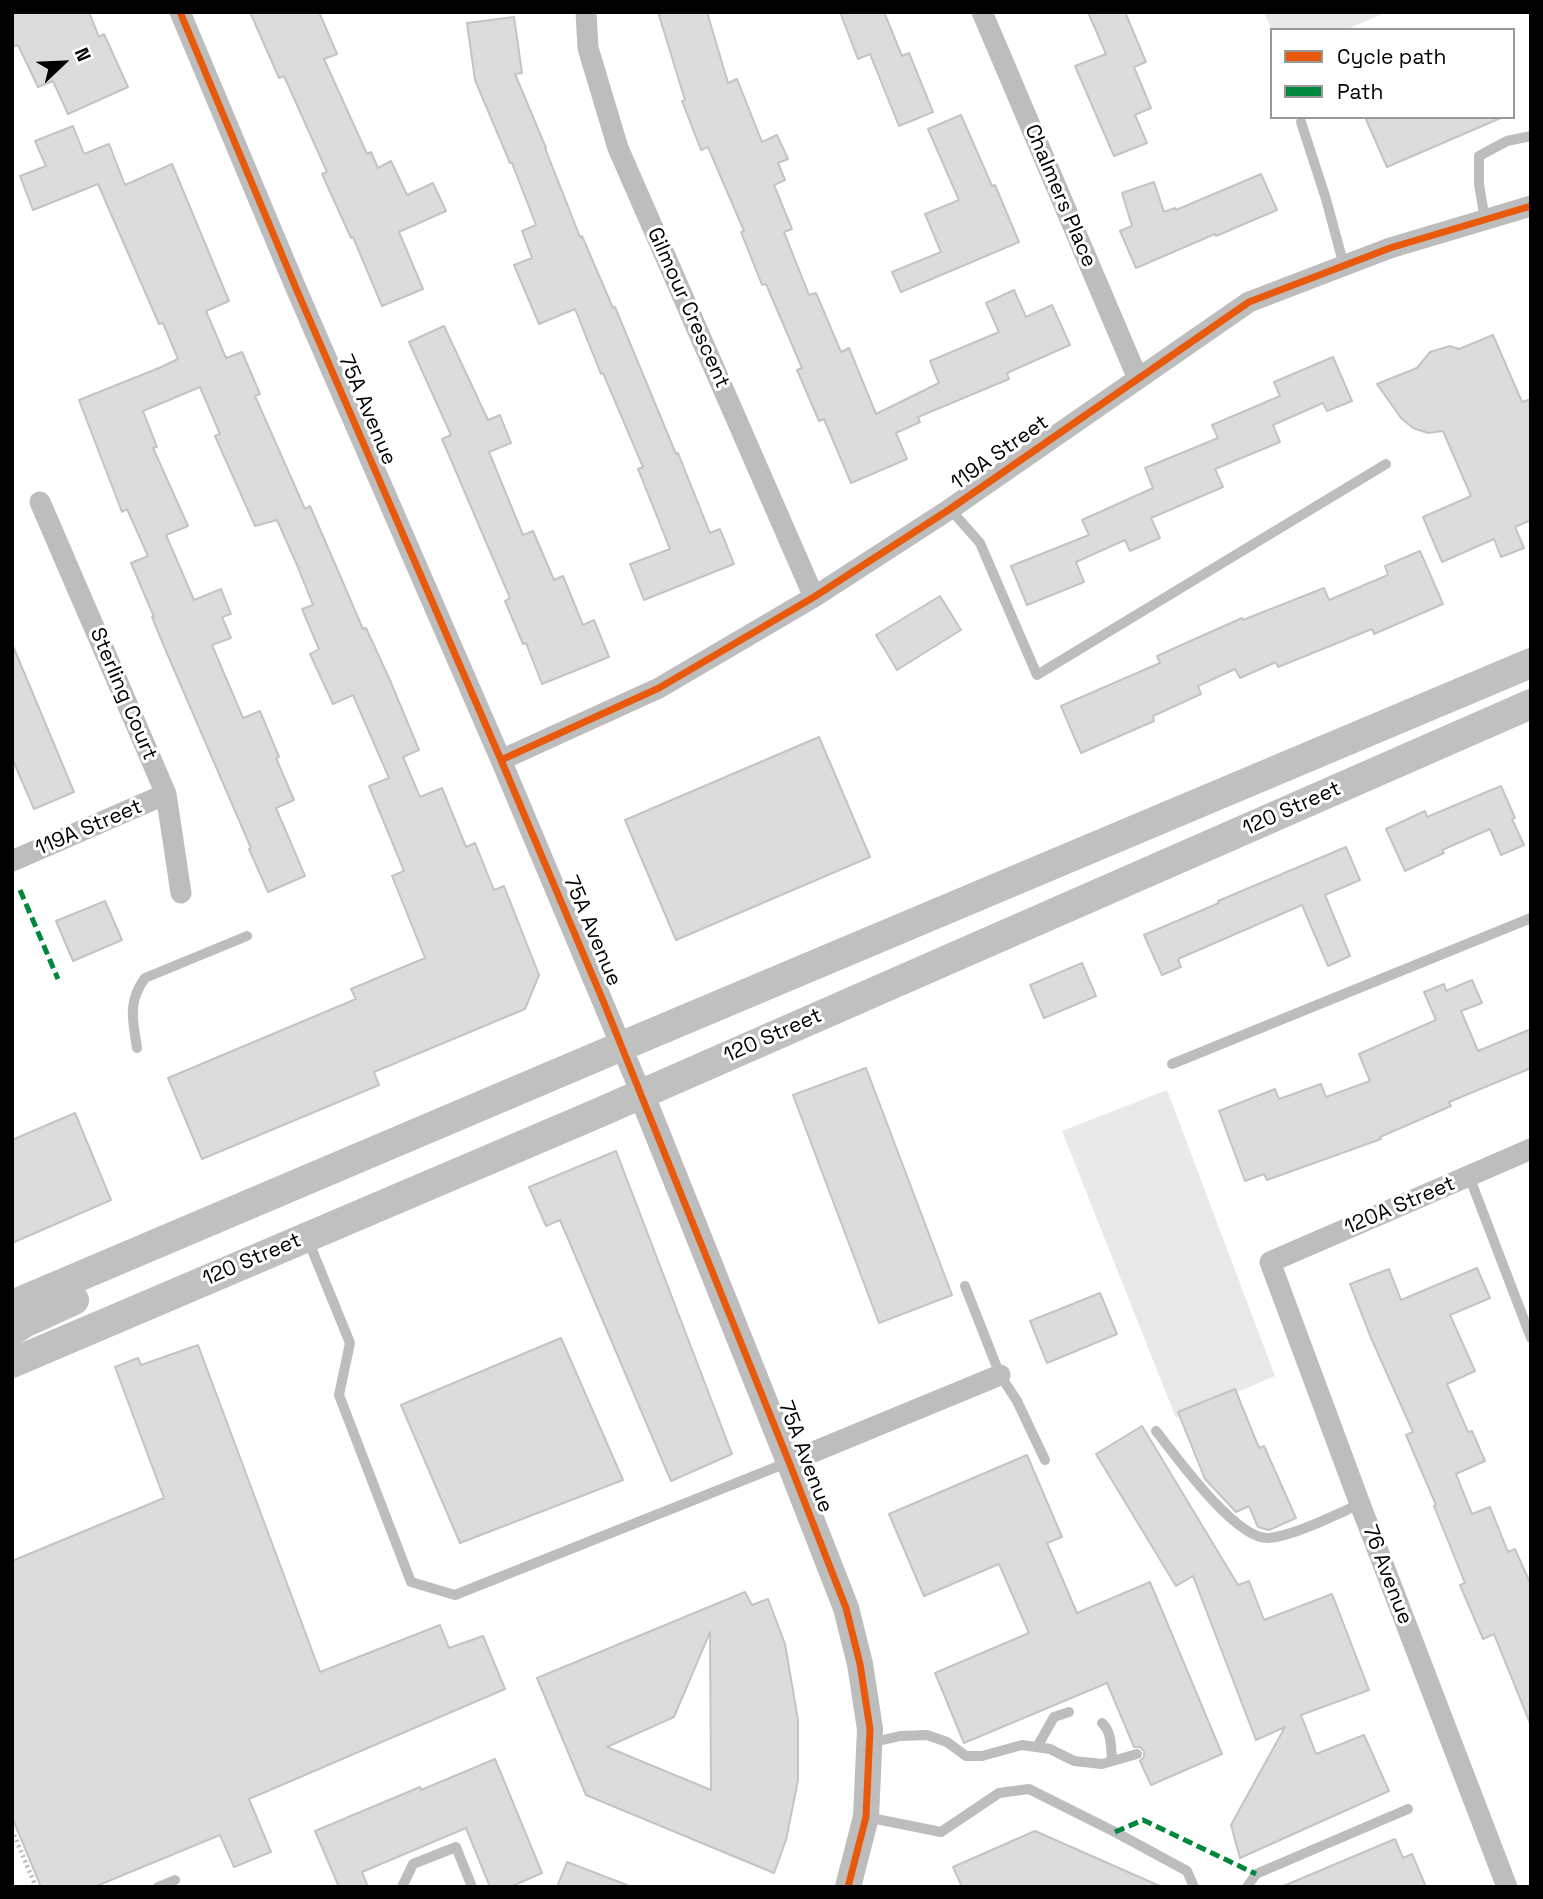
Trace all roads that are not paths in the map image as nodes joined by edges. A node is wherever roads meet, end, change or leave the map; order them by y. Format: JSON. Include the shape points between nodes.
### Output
{"nodes":[{"id":1,"x":180,"y":12,"type":"edge"},
{"id":2,"x":586,"y":12,"type":"edge"},
{"id":3,"x":982,"y":12,"type":"edge"},
{"id":4,"x":1301,"y":122,"type":"dead end"},
{"id":5,"x":1531,"y":136,"type":"edge"},
{"id":6,"x":1531,"y":206,"type":"edge"},
{"id":7,"x":1485,"y":220,"type":"junction"},
{"id":8,"x":1344,"y":266,"type":"junction"},
{"id":9,"x":1138,"y":379,"type":"junction"},
{"id":10,"x":1385,"y":464,"type":"dead end"},
{"id":11,"x":40,"y":502,"type":"dead end"},
{"id":12,"x":950,"y":509,"type":"junction"},
{"id":13,"x":814,"y":597,"type":"junction"},
{"id":14,"x":1522,"y":667,"type":"edge"},
{"id":15,"x":1530,"y":707,"type":"edge"},
{"id":16,"x":501,"y":761,"type":"junction"},
{"id":17,"x":166,"y":794,"type":"junction"},
{"id":18,"x":12,"y":861,"type":"edge"},
{"id":19,"x":181,"y":893,"type":"dead end"},
{"id":20,"x":1531,"y":918,"type":"edge"},
{"id":21,"x":247,"y":936,"type":"dead end"},
{"id":22,"x":622,"y":1046,"type":"junction"},
{"id":23,"x":137,"y":1048,"type":"dead end"},
{"id":24,"x":1172,"y":1064,"type":"dead end"},
{"id":25,"x":641,"y":1093,"type":"junction"},
{"id":26,"x":1531,"y":1149,"type":"edge"},
{"id":27,"x":1469,"y":1176,"type":"junction"},
{"id":28,"x":177,"y":1235,"type":"junction"},
{"id":29,"x":307,"y":1237,"type":"junction"},
{"id":30,"x":1270,"y":1262,"type":"joint"},
{"id":31,"x":965,"y":1286,"type":"dead end"},
{"id":32,"x":12,"y":1305,"type":"edge"},
{"id":33,"x":12,"y":1331,"type":"edge"},
{"id":34,"x":1531,"y":1338,"type":"edge"},
{"id":35,"x":12,"y":1363,"type":"edge"},
{"id":36,"x":1000,"y":1375,"type":"junction"},
{"id":37,"x":1156,"y":1431,"type":"dead end"},
{"id":38,"x":1045,"y":1460,"type":"dead end"},
{"id":39,"x":789,"y":1462,"type":"junction"},
{"id":40,"x":1360,"y":1504,"type":"junction"},
{"id":41,"x":1069,"y":1712,"type":"dead end"},
{"id":42,"x":1101,"y":1723,"type":"dead end"},
{"id":43,"x":870,"y":1743,"type":"junction"},
{"id":44,"x":1037,"y":1747,"type":"junction"},
{"id":45,"x":1137,"y":1754,"type":"dead end"},
{"id":46,"x":1112,"y":1761,"type":"junction"},
{"id":47,"x":1408,"y":1809,"type":"dead end"},
{"id":48,"x":866,"y":1817,"type":"junction"},
{"id":49,"x":175,"y":1880,"type":"dead end"},
{"id":50,"x":158,"y":1887,"type":"edge"},
{"id":51,"x":402,"y":1887,"type":"edge"},
{"id":52,"x":472,"y":1887,"type":"edge"},
{"id":53,"x":848,"y":1887,"type":"edge"},
{"id":54,"x":1194,"y":1887,"type":"edge"},
{"id":55,"x":1247,"y":1887,"type":"edge"},
{"id":56,"x":1507,"y":1887,"type":"edge"}],
"edges":[{"from":1,"to":16,"type":"street","name":"75A Avenue"},
{"from":2,"to":13,"type":"street","name":"Gilmour Crescent","via":[[588,48],[618,148]]},
{"from":3,"to":9,"type":"street","name":"Chalmers Place"},
{"from":4,"to":8,"type":"lane"},
{"from":5,"to":7,"type":"lane","via":[[1507,141],[1479,156]]},
{"from":6,"to":7,"type":"street","name":"119A Street"},
{"from":7,"to":8,"type":"street","name":"119A Street"},
{"from":8,"to":9,"type":"street","name":"119A Street","via":[[1249,302]]},
{"from":9,"to":12,"type":"street","name":"119A Street"},
{"from":10,"to":12,"type":"lane","via":[[1037,675],[981,543]]},
{"from":11,"to":17,"type":"street","name":"Sterling Court"},
{"from":12,"to":13,"type":"street","name":"119A Street"},
{"from":13,"to":16,"type":"street","name":"119A Street","via":[[659,688]]},
{"from":14,"to":15,"type":"street"},
{"from":14,"to":22,"type":"main road","name":"120 Street"},
{"from":15,"to":25,"type":"main road","name":"120 Street"},
{"from":16,"to":22,"type":"street","name":"75A Avenue"},
{"from":17,"to":18,"type":"street","name":"119A Street"},
{"from":17,"to":19,"type":"street","name":"Sterling Court"},
{"from":20,"to":24,"type":"lane"},
{"from":21,"to":23,"type":"lane","via":[[145,978],[136,991],[132,1013]]},
{"from":22,"to":25,"type":"street","name":"75A Avenue"},
{"from":22,"to":28,"type":"main road","name":"120 Street"},
{"from":25,"to":29,"type":"main road","name":"120 Street"},
{"from":25,"to":39,"type":"street","name":"75A Avenue"},
{"from":26,"to":27,"type":"street","name":"120A Street"},
{"from":27,"to":30,"type":"street","name":"120A Street"},
{"from":27,"to":34,"type":"lane"},
{"from":28,"to":32,"type":"main road","name":"120 Street"},
{"from":28,"to":33,"type":"main road","via":[[144,1268]]},
{"from":29,"to":35,"type":"main road","name":"120 Street"},
{"from":29,"to":39,"type":"lane","via":[[350,1343],[339,1395],[411,1582],[455,1595]]},
{"from":30,"to":40,"type":"street","name":"76 Avenue"},
{"from":31,"to":36,"type":"lane"},
{"from":36,"to":38,"type":"lane"},
{"from":36,"to":39,"type":"street"},
{"from":37,"to":40,"type":"lane","via":[[1222,1510],[1244,1529],[1265,1538],[1293,1532]]},
{"from":39,"to":43,"type":"street","name":"75A Avenue","via":[[846,1608],[860,1664]]},
{"from":40,"to":56,"type":"street","name":"76 Avenue"},
{"from":41,"to":44,"type":"lane","via":[[1054,1717]]},
{"from":42,"to":46,"type":"lane","via":[[1110,1737]]},
{"from":43,"to":44,"type":"lane","via":[[927,1735],[966,1756],[1022,1745]]},
{"from":43,"to":48,"type":"street","name":"75A Avenue"},
{"from":44,"to":46,"type":"lane","via":[[1074,1761]]},
{"from":45,"to":46,"type":"lane"},
{"from":47,"to":55,"type":"lane","via":[[1256,1874]]},
{"from":48,"to":53,"type":"street","name":"75A Avenue"},
{"from":48,"to":54,"type":"lane","via":[[941,1832],[999,1793],[1029,1789],[1187,1871]]},
{"from":49,"to":50,"type":"lane"},
{"from":51,"to":52,"type":"lane","via":[[413,1864],[456,1847]]}]}
